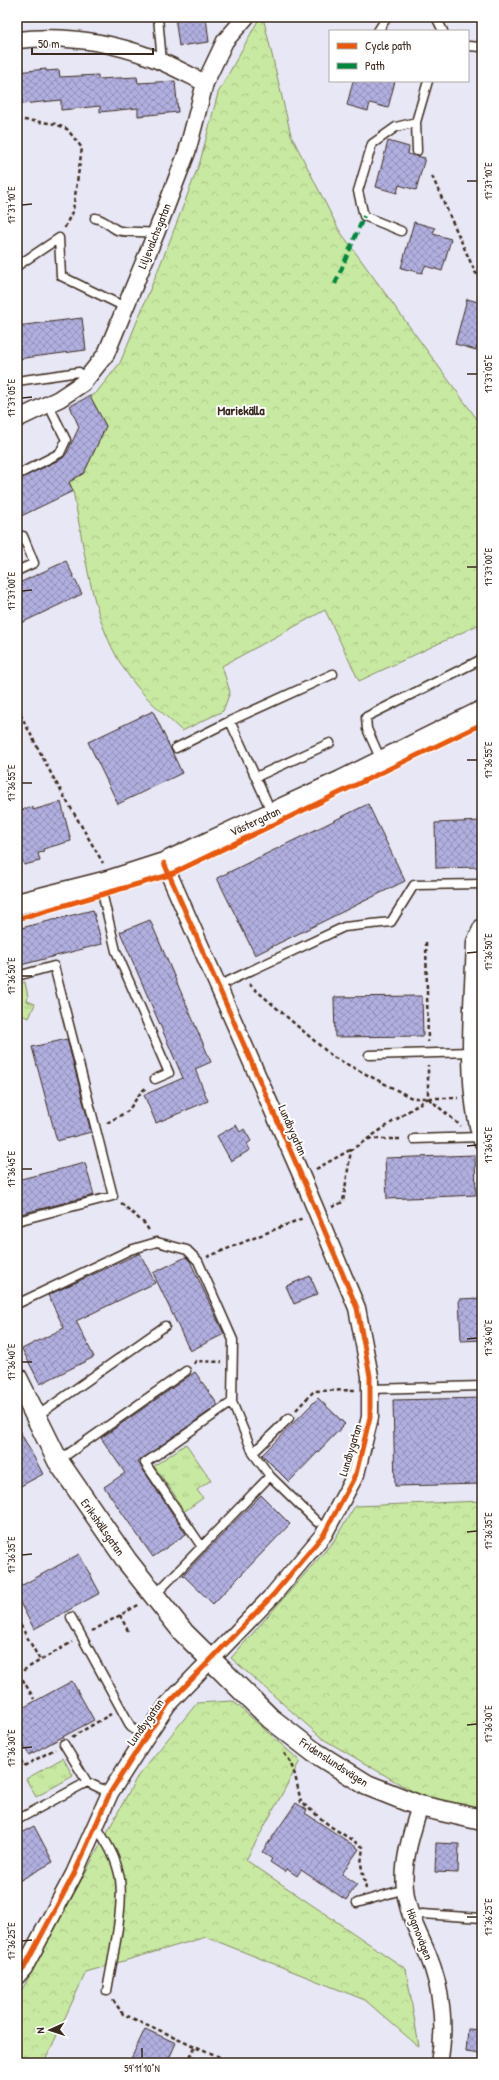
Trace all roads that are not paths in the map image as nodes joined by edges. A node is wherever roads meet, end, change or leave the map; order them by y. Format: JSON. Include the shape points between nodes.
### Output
{"nodes":[{"id":1,"x":158,"y":17,"type":"edge"},
{"id":2,"x":246,"y":17,"type":"edge"},
{"id":3,"x":387,"y":17,"type":"edge"},
{"id":4,"x":434,"y":17,"type":"edge"},
{"id":5,"x":379,"y":30,"type":"edge"},
{"id":6,"x":442,"y":30,"type":"edge"},
{"id":7,"x":17,"y":40,"type":"edge"},
{"id":8,"x":469,"y":46,"type":"edge"},
{"id":9,"x":482,"y":47,"type":"edge"},
{"id":10,"x":162,"y":62,"type":"junction"},
{"id":11,"x":428,"y":82,"type":"edge"},
{"id":12,"x":205,"y":83,"type":"junction"},
{"id":13,"x":416,"y":122,"type":"junction"},
{"id":14,"x":417,"y":151,"type":"dead end"},
{"id":15,"x":95,"y":218,"type":"dead end"},
{"id":16,"x":400,"y":232,"type":"dead end"},
{"id":17,"x":156,"y":233,"type":"junction"},
{"id":18,"x":17,"y":266,"type":"edge"},
{"id":19,"x":125,"y":307,"type":"junction"},
{"id":20,"x":85,"y":380,"type":"junction"},
{"id":21,"x":17,"y":381,"type":"edge"},
{"id":22,"x":48,"y":404,"type":"junction"},
{"id":23,"x":17,"y":419,"type":"edge"},
{"id":24,"x":17,"y":475,"type":"edge"},
{"id":25,"x":17,"y":536,"type":"edge"},
{"id":26,"x":17,"y":570,"type":"edge"},
{"id":27,"x":482,"y":659,"type":"edge"},
{"id":28,"x":333,"y":674,"type":"dead end"},
{"id":29,"x":482,"y":711,"type":"edge"},
{"id":30,"x":230,"y":721,"type":"junction"},
{"id":31,"x":330,"y":743,"type":"dead end"},
{"id":32,"x":176,"y":748,"type":"dead end"},
{"id":33,"x":382,"y":761,"type":"junction"},
{"id":34,"x":256,"y":777,"type":"junction"},
{"id":35,"x":272,"y":813,"type":"junction"},
{"id":36,"x":164,"y":863,"type":"junction"},
{"id":37,"x":100,"y":883,"type":"junction"},
{"id":38,"x":482,"y":884,"type":"edge"},
{"id":39,"x":17,"y":904,"type":"edge"},
{"id":40,"x":482,"y":927,"type":"edge"},
{"id":41,"x":478,"y":942,"type":"edge"},
{"id":42,"x":17,"y":976,"type":"edge"},
{"id":43,"x":218,"y":986,"type":"junction"},
{"id":44,"x":471,"y":1052,"type":"junction"},
{"id":45,"x":369,"y":1055,"type":"dead end"},
{"id":46,"x":155,"y":1079,"type":"road end"},
{"id":47,"x":478,"y":1138,"type":"edge"},
{"id":48,"x":414,"y":1139,"type":"road end"},
{"id":49,"x":17,"y":1221,"type":"edge"},
{"id":50,"x":17,"y":1304,"type":"edge"},
{"id":51,"x":165,"y":1326,"type":"dead end"},
{"id":52,"x":186,"y":1371,"type":"road end"},
{"id":53,"x":17,"y":1378,"type":"edge"},
{"id":54,"x":482,"y":1386,"type":"edge"},
{"id":55,"x":370,"y":1389,"type":"junction"},
{"id":56,"x":232,"y":1402,"type":"junction"},
{"id":57,"x":36,"y":1417,"type":"junction"},
{"id":58,"x":289,"y":1418,"type":"road end"},
{"id":59,"x":253,"y":1453,"type":"junction"},
{"id":60,"x":58,"y":1461,"type":"junction"},
{"id":61,"x":270,"y":1476,"type":"junction"},
{"id":62,"x":317,"y":1522,"type":"dead end"},
{"id":63,"x":202,"y":1548,"type":"junction"},
{"id":64,"x":154,"y":1596,"type":"junction"},
{"id":65,"x":71,"y":1617,"type":"dead end"},
{"id":66,"x":212,"y":1661,"type":"junction"},
{"id":67,"x":145,"y":1738,"type":"junction"},
{"id":68,"x":64,"y":1744,"type":"dead end"},
{"id":69,"x":87,"y":1782,"type":"junction"},
{"id":70,"x":110,"y":1793,"type":"junction"},
{"id":71,"x":420,"y":1806,"type":"junction"},
{"id":72,"x":17,"y":1820,"type":"edge"},
{"id":73,"x":482,"y":1820,"type":"edge"},
{"id":74,"x":96,"y":1826,"type":"junction"},
{"id":75,"x":405,"y":1889,"type":"junction"},
{"id":76,"x":357,"y":1903,"type":"dead end"},
{"id":77,"x":411,"y":1916,"type":"junction"},
{"id":78,"x":482,"y":1918,"type":"edge"},
{"id":79,"x":17,"y":1976,"type":"edge"},
{"id":80,"x":107,"y":1991,"type":"road end"},
{"id":81,"x":439,"y":2063,"type":"edge"}],
"edges":[{"from":1,"to":10,"type":"lane"},
{"from":2,"to":12,"type":"street","name":"Liljevalchsgatan","via":[[225,40]]},
{"from":3,"to":5,"type":"lane"},
{"from":4,"to":6,"type":"lane"},
{"from":7,"to":10,"type":"street","via":[[70,38],[102,42]]},
{"from":8,"to":9,"type":"lane"},
{"from":10,"to":12,"type":"street"},
{"from":11,"to":13,"type":"lane"},
{"from":12,"to":17,"type":"street","name":"Liljevalchsgatan","via":[[187,152]]},
{"from":13,"to":14,"type":"lane"},
{"from":13,"to":16,"type":"lane","via":[[396,127],[372,144],[358,191],[364,216]]},
{"from":15,"to":17,"type":"lane","via":[[104,219],[118,231]]},
{"from":17,"to":19,"type":"street","name":"Liljevalchsgatan"},
{"from":18,"to":19,"type":"lane","via":[[59,238],[61,276]]},
{"from":19,"to":20,"type":"street","name":"Liljevalchsgatan","via":[[106,354]]},
{"from":20,"to":21,"type":"lane","via":[[79,372]]},
{"from":20,"to":22,"type":"street","name":"Liljevalchsgatan"},
{"from":22,"to":23,"type":"street","name":"Liljevalchsgatan"},
{"from":22,"to":24,"type":"lane","via":[[66,440],[60,453]]},
{"from":25,"to":26,"type":"lane","via":[[23,536],[34,563]]},
{"from":27,"to":33,"type":"lane","via":[[366,717],[367,729]]},
{"from":28,"to":30,"type":"lane"},
{"from":29,"to":33,"type":"street","name":"Västergatan"},
{"from":30,"to":32,"type":"lane"},
{"from":30,"to":34,"type":"lane"},
{"from":31,"to":34,"type":"lane"},
{"from":33,"to":35,"type":"street","name":"Västergatan"},
{"from":34,"to":35,"type":"lane"},
{"from":35,"to":36,"type":"street","name":"Västergatan"},
{"from":36,"to":37,"type":"street","name":"Västergatan"},
{"from":36,"to":43,"type":"street","name":"Lundbygatan"},
{"from":37,"to":39,"type":"street","name":"Västergatan"},
{"from":37,"to":46,"type":"lane","via":[[116,951],[169,1073]]},
{"from":38,"to":43,"type":"lane","via":[[414,885],[391,922],[344,927]]},
{"from":40,"to":41,"type":"street"},
{"from":41,"to":44,"type":"street"},
{"from":42,"to":49,"type":"lane","via":[[54,966],[113,1196]]},
{"from":43,"to":55,"type":"street","name":"Lundbygatan","via":[[357,1308],[370,1376]]},
{"from":44,"to":45,"type":"lane"},
{"from":44,"to":47,"type":"street"},
{"from":47,"to":48,"type":"lane"},
{"from":50,"to":56,"type":"lane","via":[[130,1250],[157,1242],[187,1250],[198,1260],[233,1340]]},
{"from":51,"to":57,"type":"lane"},
{"from":52,"to":60,"type":"lane"},
{"from":53,"to":57,"type":"street","name":"Erikshällsgatan"},
{"from":54,"to":55,"type":"lane"},
{"from":55,"to":66,"type":"street","name":"Lundbygatan","via":[[370,1417],[356,1474],[324,1534],[273,1595]]},
{"from":56,"to":59,"type":"lane"},
{"from":56,"to":63,"type":"lane","via":[[145,1463]]},
{"from":57,"to":60,"type":"street","name":"Erikshällsgatan"},
{"from":58,"to":59,"type":"lane"},
{"from":59,"to":61,"type":"lane"},
{"from":60,"to":64,"type":"street","name":"Erikshällsgatan"},
{"from":61,"to":62,"type":"lane"},
{"from":61,"to":63,"type":"lane"},
{"from":63,"to":64,"type":"lane"},
{"from":64,"to":66,"type":"street","name":"Erikshällsgatan","via":[[184,1633]]},
{"from":65,"to":67,"type":"lane","via":[[131,1727]]},
{"from":66,"to":67,"type":"street","name":"Lundbygatan","via":[[168,1704]]},
{"from":66,"to":71,"type":"street","name":"Fridenslundsvägen","via":[[270,1718],[314,1752],[368,1785]]},
{"from":67,"to":70,"type":"street","name":"Lundbygatan"},
{"from":68,"to":69,"type":"lane"},
{"from":69,"to":70,"type":"lane"},
{"from":69,"to":72,"type":"lane"},
{"from":70,"to":74,"type":"street","name":"Lundbygatan"},
{"from":71,"to":73,"type":"street","name":"Fridenslundsvägen"},
{"from":71,"to":75,"type":"street","name":"Högmovägen","via":[[409,1844]]},
{"from":74,"to":79,"type":"street","name":"Lundbygatan","via":[[38,1943]]},
{"from":74,"to":80,"type":"lane","via":[[119,1871],[121,1906]]},
{"from":75,"to":76,"type":"lane"},
{"from":75,"to":77,"type":"street","name":"Högmovägen"},
{"from":77,"to":78,"type":"lane","via":[[422,1914]]},
{"from":77,"to":81,"type":"street","name":"Högmovägen","via":[[437,1979],[443,2041]]}]}
